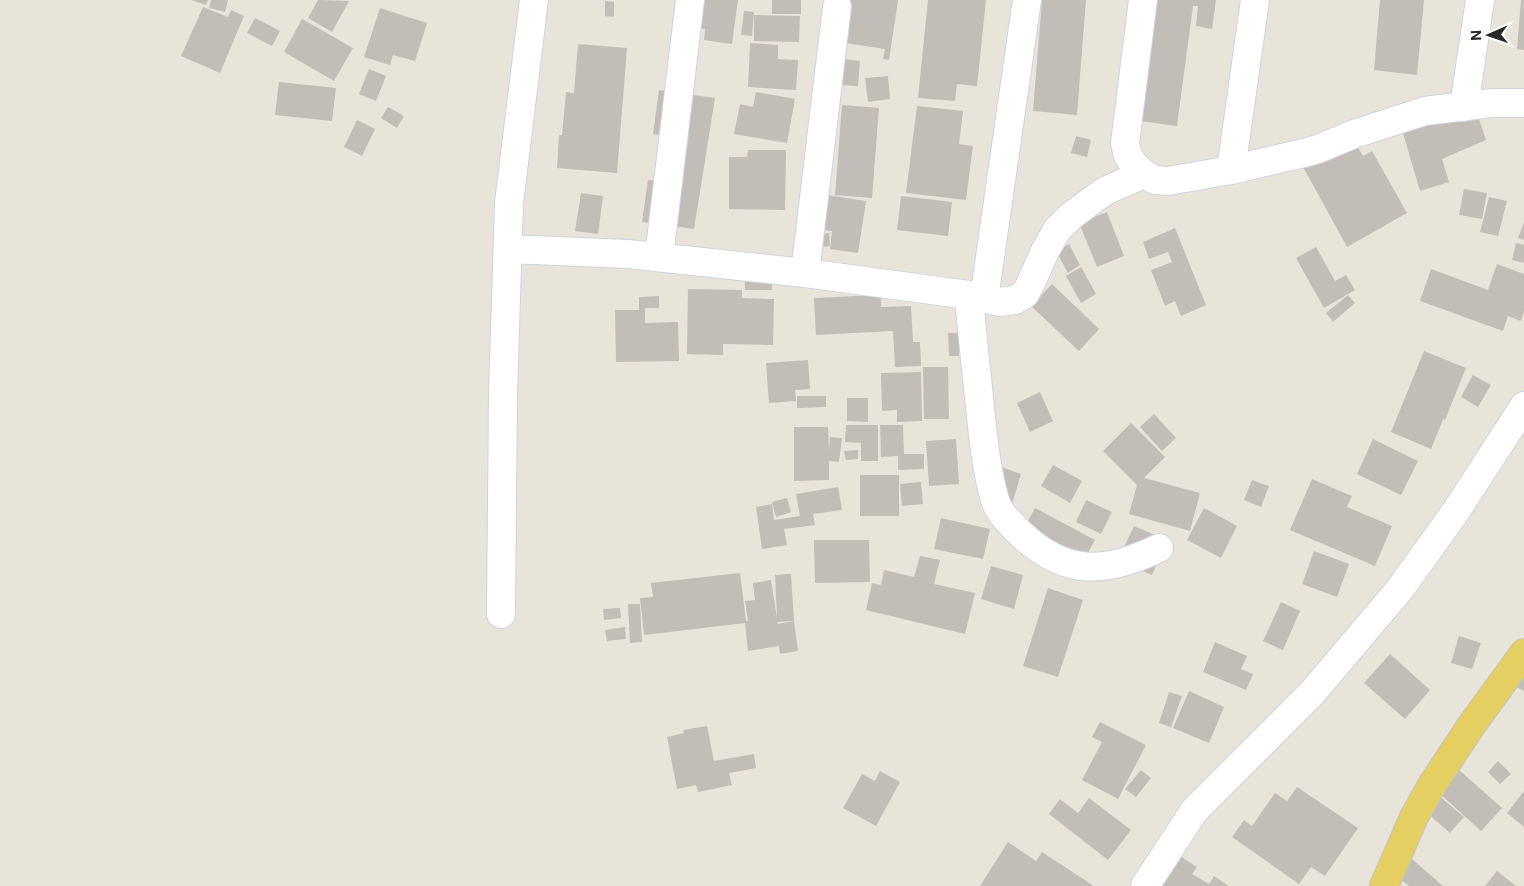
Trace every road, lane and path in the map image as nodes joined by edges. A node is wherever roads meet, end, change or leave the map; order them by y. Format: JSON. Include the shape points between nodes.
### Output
{"nodes":[{"id":1,"x":534,"y":0,"type":"edge"},
{"id":2,"x":690,"y":0,"type":"edge"},
{"id":3,"x":1027,"y":0,"type":"edge"},
{"id":4,"x":1143,"y":0,"type":"edge"},
{"id":5,"x":1255,"y":0,"type":"edge"},
{"id":6,"x":1480,"y":0,"type":"edge"},
{"id":7,"x":837,"y":7,"type":"dead end"},
{"id":8,"x":1524,"y":103,"type":"edge"},
{"id":9,"x":1464,"y":107,"type":"junction"},
{"id":10,"x":1231,"y":170,"type":"junction"},
{"id":11,"x":1144,"y":174,"type":"junction"},
{"id":12,"x":509,"y":248,"type":"junction"},
{"id":13,"x":659,"y":257,"type":"junction"},
{"id":14,"x":805,"y":272,"type":"junction"},
{"id":15,"x":976,"y":297,"type":"junction"},
{"id":16,"x":1524,"y":406,"type":"edge"},
{"id":17,"x":1159,"y":548,"type":"dead end"},
{"id":18,"x":501,"y":614,"type":"dead end"},
{"id":19,"x":1524,"y":653,"type":"edge"},
{"id":20,"x":1146,"y":886,"type":"edge"},
{"id":21,"x":1384,"y":886,"type":"edge"}],
"edges":[{"from":1,"to":12,"type":"street","via":[[509,203]]},
{"from":2,"to":13,"type":"street"},
{"from":3,"to":15,"type":"street"},
{"from":4,"to":11,"type":"street","via":[[1125,143],[1128,156]]},
{"from":5,"to":10,"type":"street"},
{"from":6,"to":9,"type":"street"},
{"from":7,"to":14,"type":"street"},
{"from":8,"to":9,"type":"street"},
{"from":9,"to":10,"type":"street","via":[[1425,111],[1318,149]]},
{"from":10,"to":11,"type":"street","via":[[1168,181],[1155,180]]},
{"from":11,"to":15,"type":"street","via":[[1105,191],[1057,230],[1025,294],[1000,302]]},
{"from":12,"to":13,"type":"street"},
{"from":12,"to":18,"type":"street","via":[[503,393]]},
{"from":13,"to":14,"type":"street"},
{"from":14,"to":15,"type":"street"},
{"from":15,"to":17,"type":"street","via":[[988,467],[995,501],[1008,522],[1051,557],[1087,567],[1115,566]]},
{"from":16,"to":20,"type":"street","via":[[1456,512],[1400,589],[1312,693],[1194,811]]},
{"from":19,"to":21,"type":"main road","via":[[1432,785],[1414,817]]}]}
